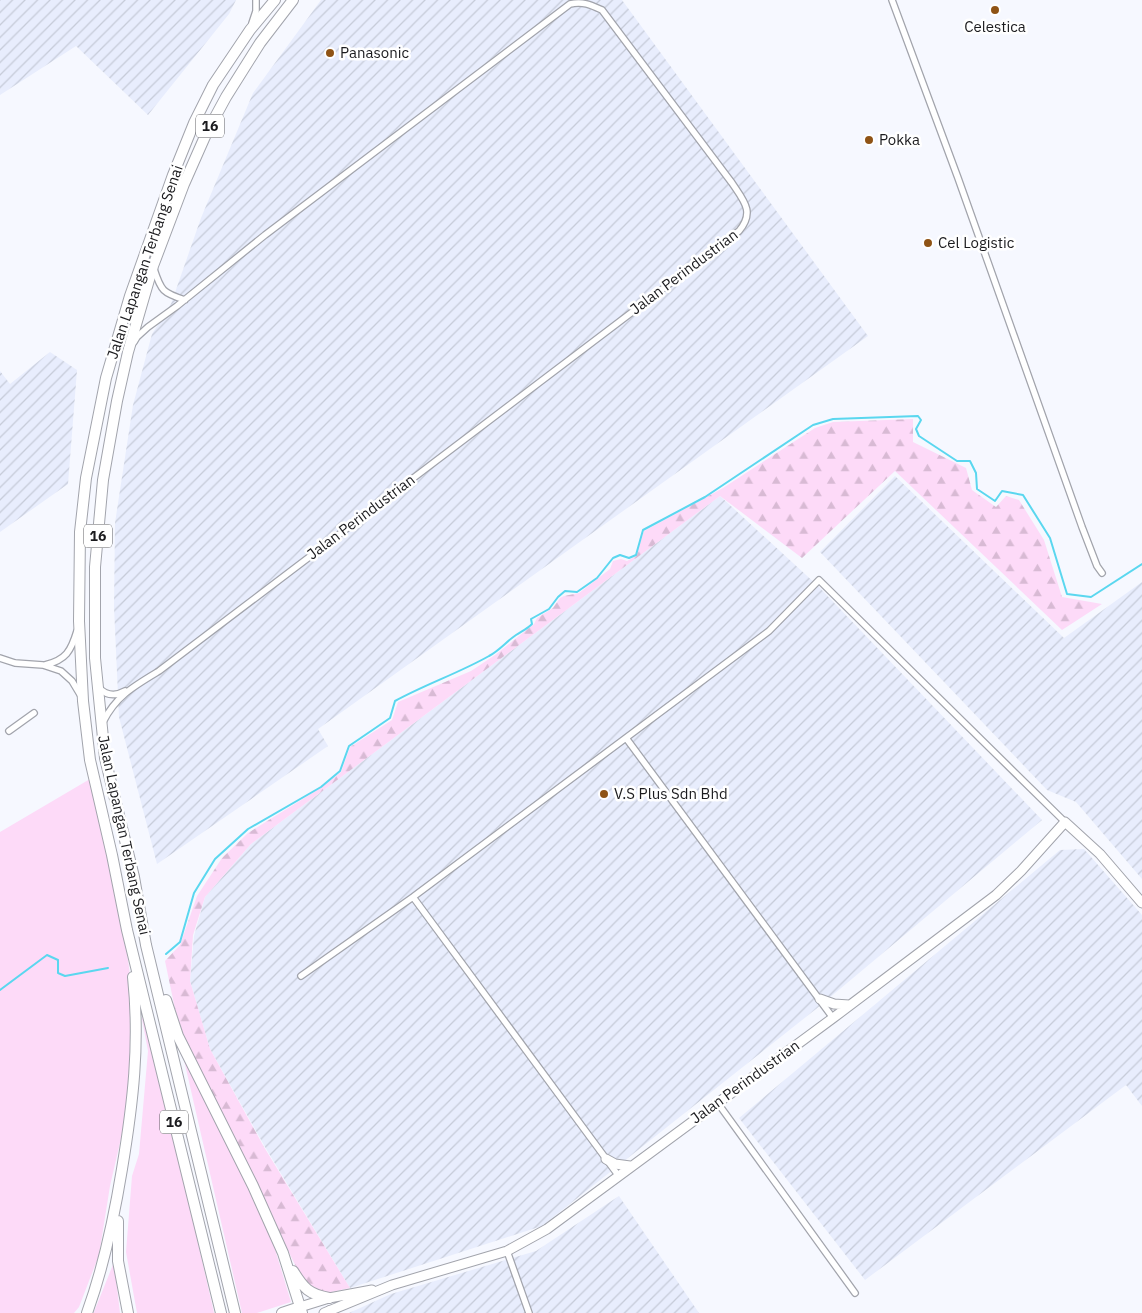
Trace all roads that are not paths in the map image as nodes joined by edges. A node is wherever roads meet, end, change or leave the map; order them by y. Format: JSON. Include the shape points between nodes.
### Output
{"nodes":[{"id":1,"x":256,"y":0,"type":"edge"},
{"id":2,"x":275,"y":0,"type":"edge"},
{"id":3,"x":293,"y":0,"type":"edge"},
{"id":4,"x":892,"y":0,"type":"edge"},
{"id":5,"x":250,"y":30,"type":"junction"},
{"id":6,"x":154,"y":266,"type":"junction"},
{"id":7,"x":185,"y":300,"type":"junction"},
{"id":8,"x":128,"y":352,"type":"junction"},
{"id":9,"x":1102,"y":573,"type":"dead end"},
{"id":10,"x":79,"y":621,"type":"junction"},
{"id":11,"x":0,"y":658,"type":"edge"},
{"id":12,"x":43,"y":665,"type":"junction"},
{"id":13,"x":98,"y":687,"type":"junction"},
{"id":14,"x":127,"y":690,"type":"junction"},
{"id":15,"x":82,"y":701,"type":"junction"},
{"id":16,"x":34,"y":713,"type":"dead end"},
{"id":17,"x":101,"y":725,"type":"junction"},
{"id":18,"x":9,"y":732,"type":"dead end"},
{"id":19,"x":626,"y":738,"type":"junction"},
{"id":20,"x":1065,"y":822,"type":"junction"},
{"id":21,"x":413,"y":897,"type":"junction"},
{"id":22,"x":1142,"y":903,"type":"edge"},
{"id":23,"x":127,"y":930,"type":"junction"},
{"id":24,"x":146,"y":944,"type":"junction"},
{"id":25,"x":301,"y":976,"type":"dead end"},
{"id":26,"x":820,"y":999,"type":"junction"},
{"id":27,"x":849,"y":1005,"type":"junction"},
{"id":28,"x":833,"y":1018,"type":"junction"},
{"id":29,"x":717,"y":1102,"type":"junction"},
{"id":30,"x":606,"y":1159,"type":"junction"},
{"id":31,"x":630,"y":1166,"type":"junction"},
{"id":32,"x":618,"y":1175,"type":"junction"},
{"id":33,"x":118,"y":1192,"type":"junction"},
{"id":34,"x":507,"y":1251,"type":"junction"},
{"id":35,"x":283,"y":1253,"type":"junction"},
{"id":36,"x":392,"y":1286,"type":"junction"},
{"id":37,"x":855,"y":1294,"type":"dead end"},
{"id":38,"x":330,"y":1298,"type":"junction"},
{"id":39,"x":301,"y":1310,"type":"edge"},
{"id":40,"x":327,"y":1312,"type":"edge"},
{"id":41,"x":87,"y":1313,"type":"edge"},
{"id":42,"x":128,"y":1313,"type":"edge"},
{"id":43,"x":221,"y":1313,"type":"edge"},
{"id":44,"x":235,"y":1313,"type":"edge"},
{"id":45,"x":282,"y":1313,"type":"edge"},
{"id":46,"x":529,"y":1313,"type":"edge"}],
"edges":[{"from":1,"to":5,"type":"street"},
{"from":2,"to":5,"type":"highway","name":"Jalan Lapangan Terbang Senai","number":"16"},
{"from":3,"to":6,"type":"highway","name":"Jalan Lapangan Terbang Senai","number":"16","via":[[260,43],[207,132]]},
{"from":4,"to":9,"type":"street","via":[[1082,526]]},
{"from":5,"to":10,"type":"highway","name":"Jalan Lapangan Terbang Senai","number":"16","via":[[213,85],[194,123],[133,287],[106,378],[86,478],[80,532]]},
{"from":6,"to":7,"type":"street","via":[[162,291]]},
{"from":6,"to":8,"type":"highway","name":"Jalan Lapangan Terbang Senai","number":"16"},
{"from":7,"to":8,"type":"street","name":"Jalan Perindustrian","via":[[137,337]]},
{"from":7,"to":14,"type":"street","name":"Jalan Perindustrian","via":[[265,235],[570,4],[579,2],[602,10],[747,205],[748,217],[739,231],[159,671]]},
{"from":8,"to":13,"type":"highway","name":"Jalan Lapangan Terbang Senai","number":"16","via":[[103,480],[95,567]]},
{"from":10,"to":12,"type":"street","via":[[74,642],[64,658]]},
{"from":10,"to":15,"type":"highway","name":"Jalan Lapangan Terbang Senai","number":"16"},
{"from":11,"to":12,"type":"street","via":[[15,663]]},
{"from":12,"to":15,"type":"street","via":[[67,676]]},
{"from":13,"to":14,"type":"street","via":[[108,694]]},
{"from":13,"to":17,"type":"highway","name":"Jalan Lapangan Terbang Senai","number":"16"},
{"from":14,"to":17,"type":"street","name":"Jalan Perindustrian","via":[[111,707]]},
{"from":15,"to":23,"type":"highway","name":"Jalan Lapangan Terbang Senai","number":"16","via":[[90,760]]},
{"from":16,"to":18,"type":"street"},
{"from":17,"to":24,"type":"highway","name":"Jalan Lapangan Terbang Senai","number":"16","via":[[105,758],[134,877]]},
{"from":19,"to":20,"type":"street","via":[[769,631],[819,580]]},
{"from":19,"to":21,"type":"street"},
{"from":19,"to":26,"type":"street"},
{"from":20,"to":22,"type":"main road","via":[[1100,854]]},
{"from":20,"to":27,"type":"main road","name":"Jalan Perindustrian","via":[[996,895]]},
{"from":21,"to":25,"type":"street"},
{"from":21,"to":30,"type":"street"},
{"from":23,"to":33,"type":"highway","via":[[136,1010],[137,1057]]},
{"from":23,"to":43,"type":"highway","name":"Jalan Lapangan Terbang Senai","number":"16"},
{"from":24,"to":35,"type":"highway","via":[[178,1036]]},
{"from":24,"to":44,"type":"highway","name":"Jalan Lapangan Terbang Senai","number":"16"},
{"from":26,"to":27,"type":"main road"},
{"from":26,"to":28,"type":"street"},
{"from":27,"to":28,"type":"main road","name":"Jalan Perindustrian"},
{"from":28,"to":29,"type":"main road","name":"Jalan Perindustrian"},
{"from":29,"to":31,"type":"main road","name":"Jalan Perindustrian"},
{"from":29,"to":37,"type":"street"},
{"from":30,"to":31,"type":"main road"},
{"from":30,"to":32,"type":"street"},
{"from":31,"to":32,"type":"main road","name":"Jalan Perindustrian"},
{"from":32,"to":34,"type":"main road","name":"Jalan Perindustrian","via":[[547,1229]]},
{"from":33,"to":41,"type":"highway","via":[[99,1282]]},
{"from":33,"to":42,"type":"highway","via":[[118,1261]]},
{"from":34,"to":36,"type":"main road","name":"Jalan Perindustrian"},
{"from":34,"to":46,"type":"street"},
{"from":35,"to":38,"type":"highway","via":[[304,1288],[315,1295]]},
{"from":35,"to":39,"type":"highway"},
{"from":36,"to":38,"type":"main road"},
{"from":36,"to":40,"type":"main road"},
{"from":38,"to":39,"type":"main road"},
{"from":39,"to":45,"type":"highway"}]}
